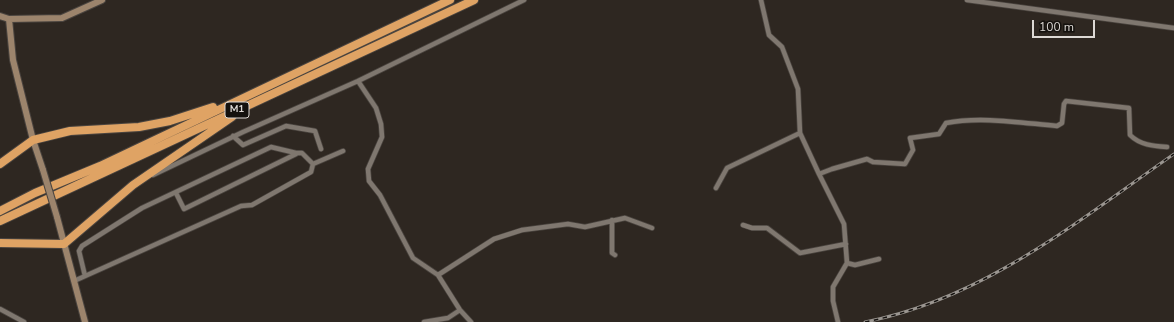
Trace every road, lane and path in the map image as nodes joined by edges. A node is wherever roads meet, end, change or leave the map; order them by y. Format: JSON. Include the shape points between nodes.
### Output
{"nodes":[{"id":1,"x":102,"y":0,"type":"edge"},
{"id":2,"x":450,"y":0,"type":"edge"},
{"id":3,"x":474,"y":0,"type":"edge"},
{"id":4,"x":524,"y":0,"type":"edge"},
{"id":5,"x":761,"y":0,"type":"edge"},
{"id":6,"x":967,"y":0,"type":"edge"},
{"id":7,"x":0,"y":16,"type":"edge"},
{"id":8,"x":9,"y":19,"type":"junction"},
{"id":9,"x":1174,"y":28,"type":"edge"},
{"id":10,"x":358,"y":81,"type":"junction"},
{"id":11,"x":240,"y":99,"type":"junction"},
{"id":12,"x":254,"y":102,"type":"junction"},
{"id":13,"x":800,"y":133,"type":"junction"},
{"id":14,"x":233,"y":136,"type":"junction"},
{"id":15,"x":33,"y":140,"type":"junction"},
{"id":16,"x":1167,"y":147,"type":"dead end"},
{"id":17,"x":321,"y":149,"type":"dead end"},
{"id":18,"x":343,"y":152,"type":"dead end"},
{"id":19,"x":296,"y":153,"type":"junction"},
{"id":20,"x":0,"y":164,"type":"edge"},
{"id":21,"x":313,"y":164,"type":"junction"},
{"id":22,"x":819,"y":174,"type":"junction"},
{"id":23,"x":133,"y":185,"type":"junction"},
{"id":24,"x":716,"y":188,"type":"dead end"},
{"id":25,"x":176,"y":193,"type":"junction"},
{"id":26,"x":0,"y":211,"type":"edge"},
{"id":27,"x":612,"y":220,"type":"junction"},
{"id":28,"x":0,"y":221,"type":"edge"},
{"id":29,"x":743,"y":225,"type":"dead end"},
{"id":30,"x":652,"y":228,"type":"dead end"},
{"id":31,"x":0,"y":242,"type":"edge"},
{"id":32,"x":64,"y":244,"type":"junction"},
{"id":33,"x":846,"y":244,"type":"junction"},
{"id":34,"x":615,"y":255,"type":"dead end"},
{"id":35,"x":879,"y":260,"type":"dead end"},
{"id":36,"x":846,"y":263,"type":"junction"},
{"id":37,"x":438,"y":275,"type":"junction"},
{"id":38,"x":85,"y":276,"type":"junction"},
{"id":39,"x":74,"y":281,"type":"junction"},
{"id":40,"x":0,"y":309,"type":"edge"},
{"id":41,"x":460,"y":310,"type":"junction"},
{"id":42,"x":24,"y":322,"type":"edge"},
{"id":43,"x":85,"y":322,"type":"edge"},
{"id":44,"x":424,"y":322,"type":"edge"},
{"id":45,"x":471,"y":322,"type":"edge"},
{"id":46,"x":838,"y":322,"type":"edge"}],
"edges":[{"from":1,"to":8,"type":"main road","via":[[62,18]]},
{"from":2,"to":11,"type":"highway","number":"M1"},
{"from":3,"to":12,"type":"highway","number":"M1"},
{"from":4,"to":10,"type":"street"},
{"from":5,"to":13,"type":"street","via":[[769,35],[782,47],[798,89]]},
{"from":6,"to":9,"type":"street"},
{"from":7,"to":8,"type":"main road"},
{"from":8,"to":15,"type":"main road","via":[[13,60]]},
{"from":10,"to":14,"type":"street"},
{"from":10,"to":37,"type":"street","via":[[376,108],[381,124],[382,137],[368,169],[369,181],[380,195],[414,258]]},
{"from":11,"to":15,"type":"highway","via":[[170,120],[139,126],[70,131]]},
{"from":11,"to":26,"type":"highway","number":"M1"},
{"from":12,"to":23,"type":"highway"},
{"from":12,"to":28,"type":"highway","number":"M1"},
{"from":13,"to":22,"type":"street"},
{"from":13,"to":24,"type":"street","via":[[727,168]]},
{"from":14,"to":17,"type":"street","via":[[243,145],[286,126],[303,128],[315,131]]},
{"from":14,"to":23,"type":"street"},
{"from":15,"to":20,"type":"highway"},
{"from":15,"to":32,"type":"main road","bridge":true},
{"from":16,"to":22,"type":"street","via":[[1136,141],[1130,135],[1129,108],[1066,101],[1062,122],[1057,126],[1011,121],[961,120],[946,123],[939,134],[910,138],[912,150],[905,164],[873,162],[867,159]]},
{"from":18,"to":21,"type":"street"},
{"from":19,"to":21,"type":"street","via":[[302,153]]},
{"from":19,"to":25,"type":"street","via":[[271,147]]},
{"from":19,"to":25,"type":"street","via":[[184,209]]},
{"from":21,"to":38,"type":"street","via":[[311,172],[252,205],[241,206]]},
{"from":22,"to":33,"type":"street","via":[[844,224]]},
{"from":23,"to":32,"type":"highway"},
{"from":25,"to":38,"type":"street","via":[[142,208],[82,246],[79,251]]},
{"from":27,"to":30,"type":"street","via":[[625,218]]},
{"from":27,"to":34,"type":"street","via":[[612,253]]},
{"from":27,"to":37,"type":"street","via":[[585,227],[568,224],[509,233],[477,249]]},
{"from":29,"to":33,"type":"street","via":[[767,228],[800,253]]},
{"from":31,"to":32,"type":"highway"},
{"from":32,"to":39,"type":"main road"},
{"from":33,"to":36,"type":"street"},
{"from":35,"to":36,"type":"street","via":[[855,265]]},
{"from":36,"to":46,"type":"street","via":[[833,287]]},
{"from":37,"to":41,"type":"street"},
{"from":38,"to":39,"type":"street"},
{"from":39,"to":43,"type":"main road"},
{"from":40,"to":42,"type":"street"},
{"from":41,"to":44,"type":"street","via":[[448,318]]},
{"from":41,"to":45,"type":"street"}]}
